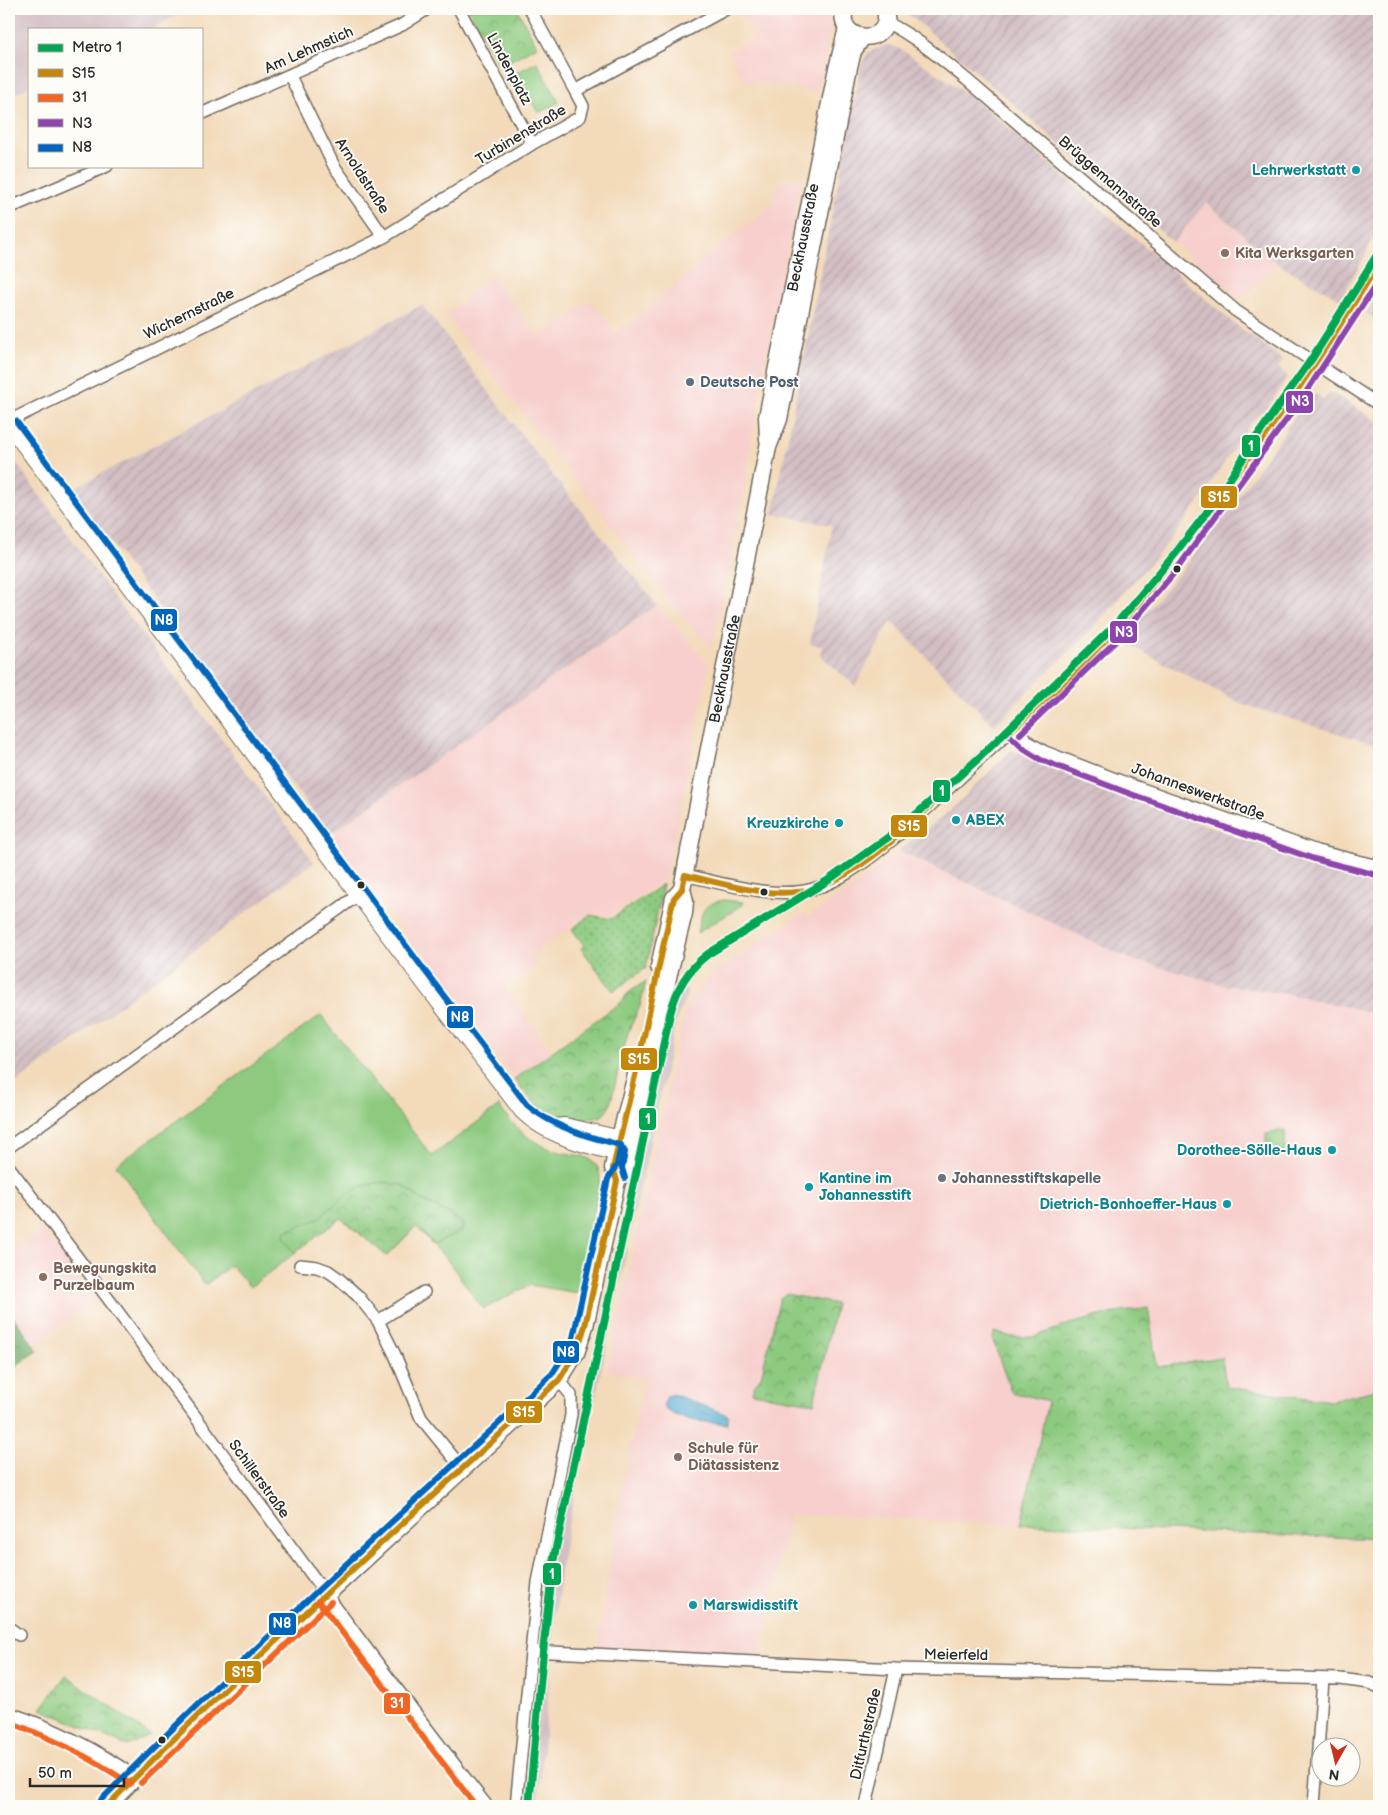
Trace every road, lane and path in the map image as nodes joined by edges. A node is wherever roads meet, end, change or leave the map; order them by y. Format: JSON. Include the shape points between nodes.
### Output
{"nodes":[{"id":1,"x":427,"y":9,"type":"edge"},
{"id":2,"x":459,"y":9,"type":"edge"},
{"id":3,"x":530,"y":9,"type":"edge"},
{"id":4,"x":726,"y":9,"type":"edge"},
{"id":5,"x":845,"y":9,"type":"edge"},
{"id":6,"x":886,"y":16,"type":"edge"},
{"id":7,"x":847,"y":28,"type":"junction"},
{"id":8,"x":862,"y":38,"type":"junction"},
{"id":9,"x":290,"y":76,"type":"junction"},
{"id":10,"x":575,"y":91,"type":"junction"},
{"id":11,"x":202,"y":114,"type":"edge"},
{"id":12,"x":532,"y":144,"type":"junction"},
{"id":13,"x":102,"y":168,"type":"edge"},
{"id":14,"x":9,"y":208,"type":"edge"},
{"id":15,"x":384,"y":237,"type":"junction"},
{"id":16,"x":1379,"y":264,"type":"edge"},
{"id":17,"x":1316,"y":363,"type":"junction"},
{"id":18,"x":1379,"y":404,"type":"edge"},
{"id":19,"x":9,"y":421,"type":"edge"},
{"id":20,"x":9,"y":426,"type":"edge"},
{"id":21,"x":768,"y":447,"type":"junction"},
{"id":22,"x":1014,"y":728,"type":"junction"},
{"id":23,"x":1379,"y":866,"type":"edge"},
{"id":24,"x":683,"y":882,"type":"junction"},
{"id":25,"x":358,"y":894,"type":"junction"},
{"id":26,"x":9,"y":1147,"type":"edge"},
{"id":27,"x":624,"y":1147,"type":"junction"},
{"id":28,"x":9,"y":1167,"type":"edge"},
{"id":29,"x":300,"y":1265,"type":"dead end"},
{"id":30,"x":424,"y":1292,"type":"dead end"},
{"id":31,"x":378,"y":1321,"type":"junction"},
{"id":32,"x":559,"y":1380,"type":"junction"},
{"id":33,"x":462,"y":1468,"type":"junction"},
{"id":34,"x":326,"y":1596,"type":"junction"},
{"id":35,"x":9,"y":1628,"type":"edge"},
{"id":36,"x":19,"y":1635,"type":"dead end"},
{"id":37,"x":531,"y":1652,"type":"junction"},
{"id":38,"x":896,"y":1669,"type":"junction"},
{"id":39,"x":1323,"y":1679,"type":"junction"},
{"id":40,"x":1379,"y":1687,"type":"edge"},
{"id":41,"x":9,"y":1713,"type":"edge"},
{"id":42,"x":135,"y":1776,"type":"junction"},
{"id":43,"x":107,"y":1806,"type":"edge"},
{"id":44,"x":487,"y":1806,"type":"edge"},
{"id":45,"x":516,"y":1806,"type":"edge"},
{"id":46,"x":866,"y":1806,"type":"edge"},
{"id":47,"x":1314,"y":1806,"type":"edge"}],
"edges":[{"from":1,"to":9,"type":"street","name":"Am Lehmstich","via":[[402,25]]},
{"from":2,"to":12,"type":"street","name":"Lindenplatz"},
{"from":3,"to":10,"type":"street"},
{"from":4,"to":10,"type":"street","name":"Turbinenstraße"},
{"from":5,"to":7,"type":"main road","name":"Beckhausstraße"},
{"from":6,"to":8,"type":"main road","via":[[878,34]]},
{"from":6,"to":17,"type":"street","name":"Brüggemannstraße","via":[[971,83],[1236,311]]},
{"from":7,"to":8,"type":"main road"},
{"from":7,"to":21,"type":"main road","name":"Beckhausstraße","via":[[767,417]]},
{"from":8,"to":21,"type":"main road","name":"Beckhausstraße","via":[[853,52],[847,74],[780,419]]},
{"from":9,"to":11,"type":"street","name":"Am Lehmstich"},
{"from":9,"to":15,"type":"street","name":"Arnoldstraße","via":[[334,166]]},
{"from":10,"to":12,"type":"street","name":"Turbinenstraße","via":[[583,106],[580,117]]},
{"from":12,"to":15,"type":"street","name":"Turbinenstraße"},
{"from":13,"to":14,"type":"street"},
{"from":15,"to":19,"type":"street","name":"Wichernstraße"},
{"from":16,"to":17,"type":"street"},
{"from":17,"to":18,"type":"street","name":"Brüggemannstraße"},
{"from":17,"to":22,"type":"street","via":[[1167,568],[1112,632]]},
{"from":20,"to":25,"type":"street"},
{"from":21,"to":24,"type":"main road","name":"Beckhausstraße"},
{"from":22,"to":23,"type":"street","name":"Johanneswerkstraße","via":[[1045,752],[1132,785],[1317,851]]},
{"from":22,"to":24,"type":"street","via":[[906,828],[828,883],[802,891],[772,892]]},
{"from":24,"to":27,"type":"main road","name":"Beckhausstraße","via":[[684,913]]},
{"from":25,"to":26,"type":"street"},
{"from":25,"to":27,"type":"street","via":[[528,1118],[543,1127],[565,1125]]},
{"from":27,"to":32,"type":"main road","name":"Beckhausstraße","via":[[614,1168],[617,1181],[585,1326],[576,1353]]},
{"from":28,"to":34,"type":"street","name":"Schillerstraße","via":[[108,1296]]},
{"from":29,"to":31,"type":"street","via":[[317,1267],[338,1278]]},
{"from":30,"to":31,"type":"street"},
{"from":31,"to":33,"type":"street","via":[[419,1414]]},
{"from":32,"to":33,"type":"main road","name":"Beckhausstraße"},
{"from":32,"to":37,"type":"street","via":[[571,1396],[571,1415],[543,1555]]},
{"from":33,"to":34,"type":"main road","name":"Beckhausstraße"},
{"from":34,"to":42,"type":"main road","name":"Beckhausstraße"},
{"from":34,"to":44,"type":"street","name":"Schillerstraße"},
{"from":35,"to":36,"type":"street"},
{"from":37,"to":38,"type":"street","name":"Meierfeld"},
{"from":37,"to":45,"type":"street"},
{"from":38,"to":39,"type":"street","name":"Meierfeld"},
{"from":38,"to":46,"type":"street","name":"Ditfurthstraße"},
{"from":39,"to":40,"type":"street","name":"Meierfeld","via":[[1370,1683]]},
{"from":39,"to":47,"type":"street"},
{"from":41,"to":42,"type":"street","via":[[90,1747]]},
{"from":42,"to":43,"type":"main road","name":"Beckhausstraße"}]}
